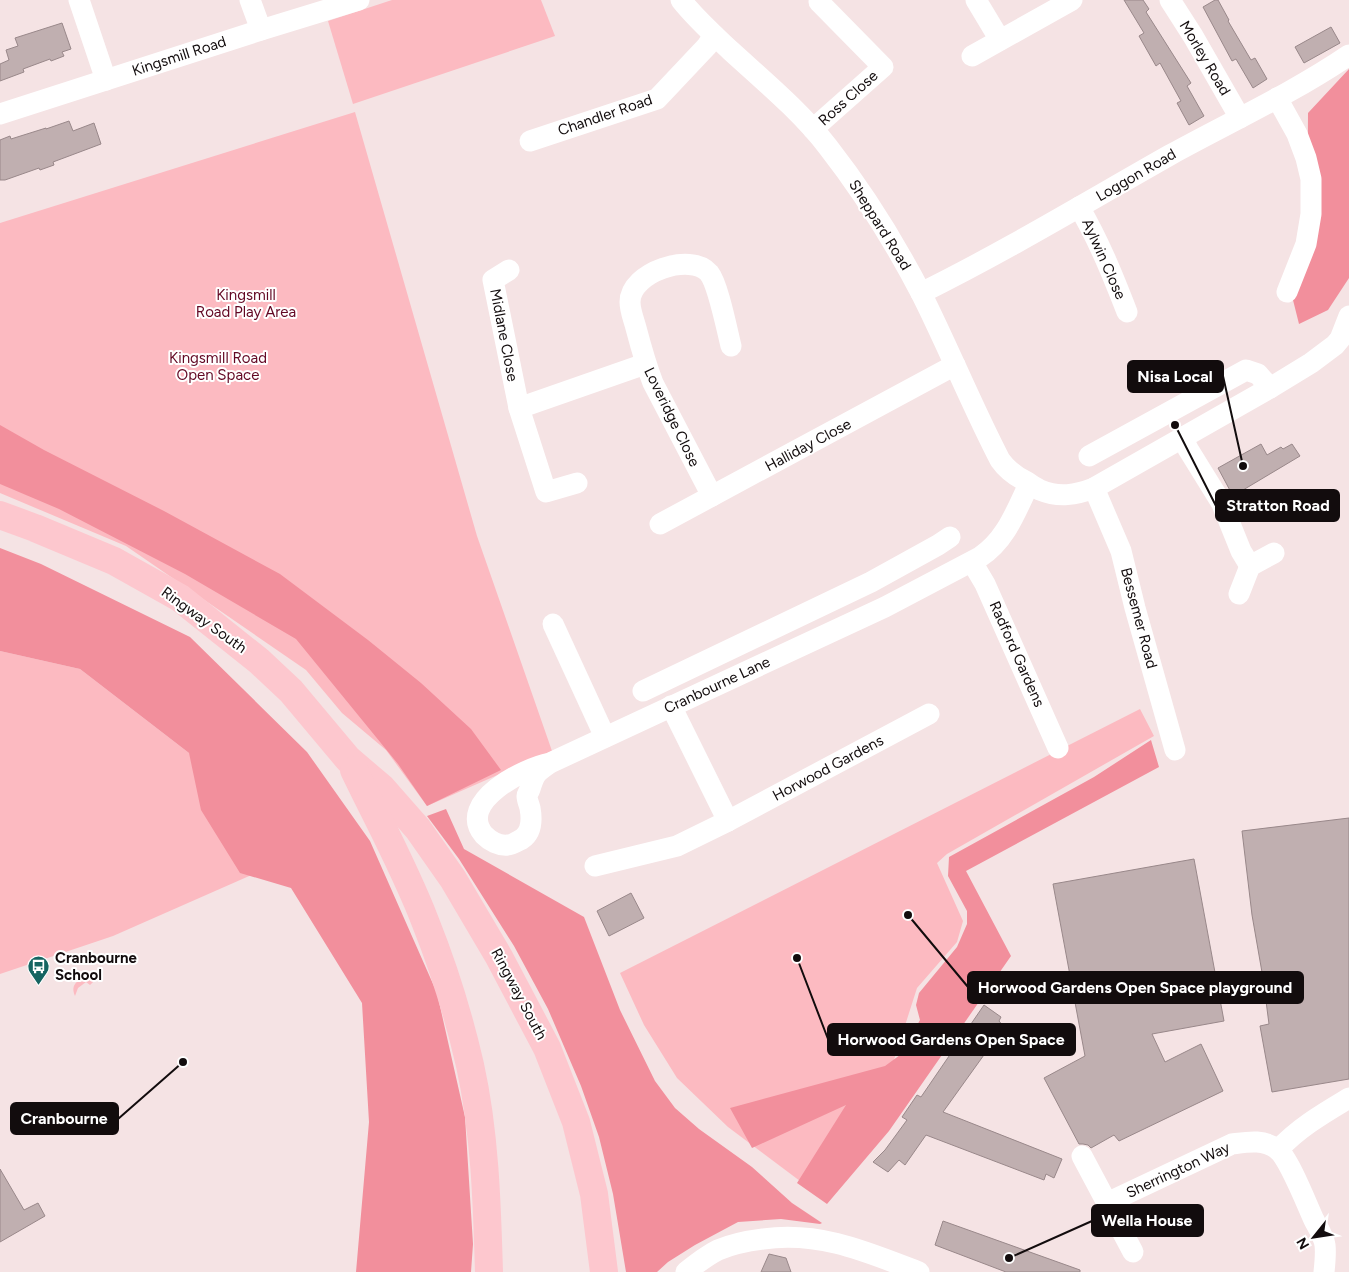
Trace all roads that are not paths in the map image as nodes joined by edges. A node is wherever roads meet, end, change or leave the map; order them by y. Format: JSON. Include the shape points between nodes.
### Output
{"nodes":[{"id":1,"x":79,"y":0,"type":"edge"},
{"id":2,"x":250,"y":0,"type":"edge"},
{"id":3,"x":359,"y":0,"type":"edge"},
{"id":4,"x":681,"y":0,"type":"edge"},
{"id":5,"x":976,"y":0,"type":"edge"},
{"id":6,"x":1072,"y":0,"type":"edge"},
{"id":7,"x":1170,"y":0,"type":"edge"},
{"id":8,"x":820,"y":2,"type":"dead end"},
{"id":9,"x":261,"y":30,"type":"junction"},
{"id":10,"x":714,"y":35,"type":"junction"},
{"id":11,"x":1000,"y":40,"type":"junction"},
{"id":12,"x":1349,"y":55,"type":"edge"},
{"id":13,"x":972,"y":56,"type":"dead end"},
{"id":14,"x":106,"y":80,"type":"junction"},
{"id":15,"x":1277,"y":98,"type":"junction"},
{"id":16,"x":0,"y":114,"type":"edge"},
{"id":17,"x":1240,"y":118,"type":"junction"},
{"id":18,"x":813,"y":130,"type":"junction"},
{"id":19,"x":530,"y":141,"type":"dead end"},
{"id":20,"x":1079,"y":207,"type":"junction"},
{"id":21,"x":509,"y":270,"type":"dead end"},
{"id":22,"x":1287,"y":292,"type":"dead end"},
{"id":23,"x":921,"y":293,"type":"junction"},
{"id":24,"x":1127,"y":312,"type":"dead end"},
{"id":25,"x":1349,"y":316,"type":"edge"},
{"id":26,"x":731,"y":346,"type":"dead end"},
{"id":27,"x":645,"y":364,"type":"junction"},
{"id":28,"x":955,"y":364,"type":"junction"},
{"id":29,"x":1270,"y":388,"type":"junction"},
{"id":30,"x":519,"y":408,"type":"junction"},
{"id":31,"x":1182,"y":437,"type":"junction"},
{"id":32,"x":1089,"y":456,"type":"dead end"},
{"id":33,"x":577,"y":482,"type":"dead end"},
{"id":34,"x":1029,"y":484,"type":"junction"},
{"id":35,"x":1094,"y":488,"type":"junction"},
{"id":36,"x":712,"y":496,"type":"junction"},
{"id":37,"x":0,"y":515,"type":"edge"},
{"id":38,"x":660,"y":524,"type":"dead end"},
{"id":39,"x":950,"y":537,"type":"dead end"},
{"id":40,"x":1274,"y":553,"type":"dead end"},
{"id":41,"x":972,"y":562,"type":"junction"},
{"id":42,"x":1250,"y":566,"type":"junction"},
{"id":43,"x":871,"y":582,"type":"junction"},
{"id":44,"x":1239,"y":594,"type":"dead end"},
{"id":45,"x":885,"y":607,"type":"junction"},
{"id":46,"x":553,"y":624,"type":"dead end"},
{"id":47,"x":643,"y":691,"type":"dead end"},
{"id":48,"x":671,"y":706,"type":"junction"},
{"id":49,"x":929,"y":714,"type":"dead end"},
{"id":50,"x":606,"y":737,"type":"junction"},
{"id":51,"x":1058,"y":748,"type":"dead end"},
{"id":52,"x":1175,"y":750,"type":"dead end"},
{"id":53,"x":348,"y":758,"type":"junction"},
{"id":54,"x":550,"y":763,"type":"dead end"},
{"id":55,"x":728,"y":821,"type":"junction"},
{"id":56,"x":595,"y":866,"type":"dead end"},
{"id":57,"x":1349,"y":1098,"type":"edge"},
{"id":58,"x":1278,"y":1150,"type":"junction"},
{"id":59,"x":1082,"y":1156,"type":"dead end"},
{"id":60,"x":1107,"y":1203,"type":"junction"},
{"id":61,"x":1133,"y":1252,"type":"dead end"},
{"id":62,"x":489,"y":1272,"type":"edge"},
{"id":63,"x":604,"y":1272,"type":"edge"},
{"id":64,"x":686,"y":1272,"type":"edge"},
{"id":65,"x":919,"y":1272,"type":"edge"},
{"id":66,"x":1324,"y":1272,"type":"edge"}],
"edges":[{"from":1,"to":14,"type":"street"},
{"from":2,"to":9,"type":"street"},
{"from":3,"to":9,"type":"street","name":"Kingsmill Road"},
{"from":4,"to":10,"type":"street","name":"Sheppard Road"},
{"from":5,"to":11,"type":"street"},
{"from":6,"to":11,"type":"street"},
{"from":7,"to":17,"type":"street","name":"Morley Road"},
{"from":8,"to":18,"type":"street","name":"Ross Close","via":[[882,68]]},
{"from":9,"to":14,"type":"street","name":"Kingsmill Road"},
{"from":10,"to":18,"type":"street","name":"Sheppard Road"},
{"from":10,"to":19,"type":"street","name":"Chandler Road","via":[[657,99]]},
{"from":11,"to":13,"type":"street"},
{"from":12,"to":15,"type":"street","name":"Loggon Road"},
{"from":14,"to":16,"type":"street","name":"Kingsmill Road"},
{"from":15,"to":17,"type":"street","name":"Loggon Road"},
{"from":15,"to":22,"type":"street","via":[[1297,134],[1311,179],[1311,214],[1306,244]]},
{"from":17,"to":20,"type":"street","name":"Loggon Road"},
{"from":18,"to":23,"type":"street","name":"Sheppard Road","via":[[874,212]]},
{"from":20,"to":23,"type":"street","name":"Loggon Road"},
{"from":20,"to":24,"type":"street","name":"Aylwin Close","via":[[1111,269]]},
{"from":21,"to":30,"type":"street","name":"Midlane Close","via":[[493,280]]},
{"from":23,"to":28,"type":"street","name":"Sheppard Road"},
{"from":25,"to":29,"type":"street","via":[[1335,345]]},
{"from":26,"to":27,"type":"street","name":"Loveridge Close","via":[[715,284],[709,273],[697,266],[673,266],[646,276],[631,294],[632,314]]},
{"from":27,"to":30,"type":"street"},
{"from":27,"to":36,"type":"street","name":"Loveridge Close"},
{"from":28,"to":34,"type":"street","name":"Sheppard Road","via":[[1000,460]]},
{"from":28,"to":36,"type":"street","name":"Halliday Close"},
{"from":29,"to":31,"type":"street"},
{"from":29,"to":32,"type":"street","via":[[1258,374],[1246,370]]},
{"from":30,"to":33,"type":"street","name":"Midlane Close","via":[[546,492]]},
{"from":31,"to":35,"type":"street"},
{"from":31,"to":42,"type":"street","via":[[1222,504]]},
{"from":34,"to":35,"type":"street","via":[[1053,494],[1078,494]]},
{"from":34,"to":41,"type":"street","name":"Cranbourne Lane","via":[[1004,535],[991,550]]},
{"from":35,"to":52,"type":"street","name":"Bessemer Road","via":[[1121,551]]},
{"from":36,"to":38,"type":"street","name":"Halliday Close"},
{"from":37,"to":53,"type":"main road","name":"Ringway South","via":[[114,560],[180,598],[260,661],[291,691]]},
{"from":39,"to":43,"type":"street","name":"Cranbourne Lane"},
{"from":40,"to":42,"type":"street"},
{"from":41,"to":45,"type":"street","name":"Cranbourne Lane"},
{"from":41,"to":51,"type":"street","name":"Radford Gardens","via":[[985,584]]},
{"from":42,"to":44,"type":"street"},
{"from":43,"to":45,"type":"street"},
{"from":43,"to":47,"type":"street","name":"Cranbourne Lane"},
{"from":45,"to":48,"type":"street","name":"Cranbourne Lane"},
{"from":46,"to":50,"type":"street"},
{"from":48,"to":50,"type":"street","name":"Cranbourne Lane"},
{"from":48,"to":55,"type":"street"},
{"from":49,"to":55,"type":"street","name":"Horwood Gardens"},
{"from":50,"to":54,"type":"street","name":"Cranbourne Lane"},
{"from":53,"to":62,"type":"main road","name":"Ringway South","via":[[425,921],[470,1066],[480,1125]]},
{"from":53,"to":63,"type":"main road","name":"Ringway South","via":[[382,788],[418,829],[453,879],[547,1048],[576,1122],[594,1194]]},
{"from":55,"to":56,"type":"street","name":"Horwood Gardens","via":[[677,846]]},
{"from":57,"to":58,"type":"street","via":[[1287,1139]]},
{"from":58,"to":60,"type":"street","name":"Sherrington Way","via":[[1261,1142],[1232,1144]]},
{"from":58,"to":66,"type":"street","via":[[1325,1244]]},
{"from":59,"to":60,"type":"street","name":"Sherrington Way"},
{"from":60,"to":61,"type":"street","name":"Sherrington Way"},
{"from":64,"to":65,"type":"street","via":[[718,1250],[748,1241],[784,1236],[851,1247]]}]}
